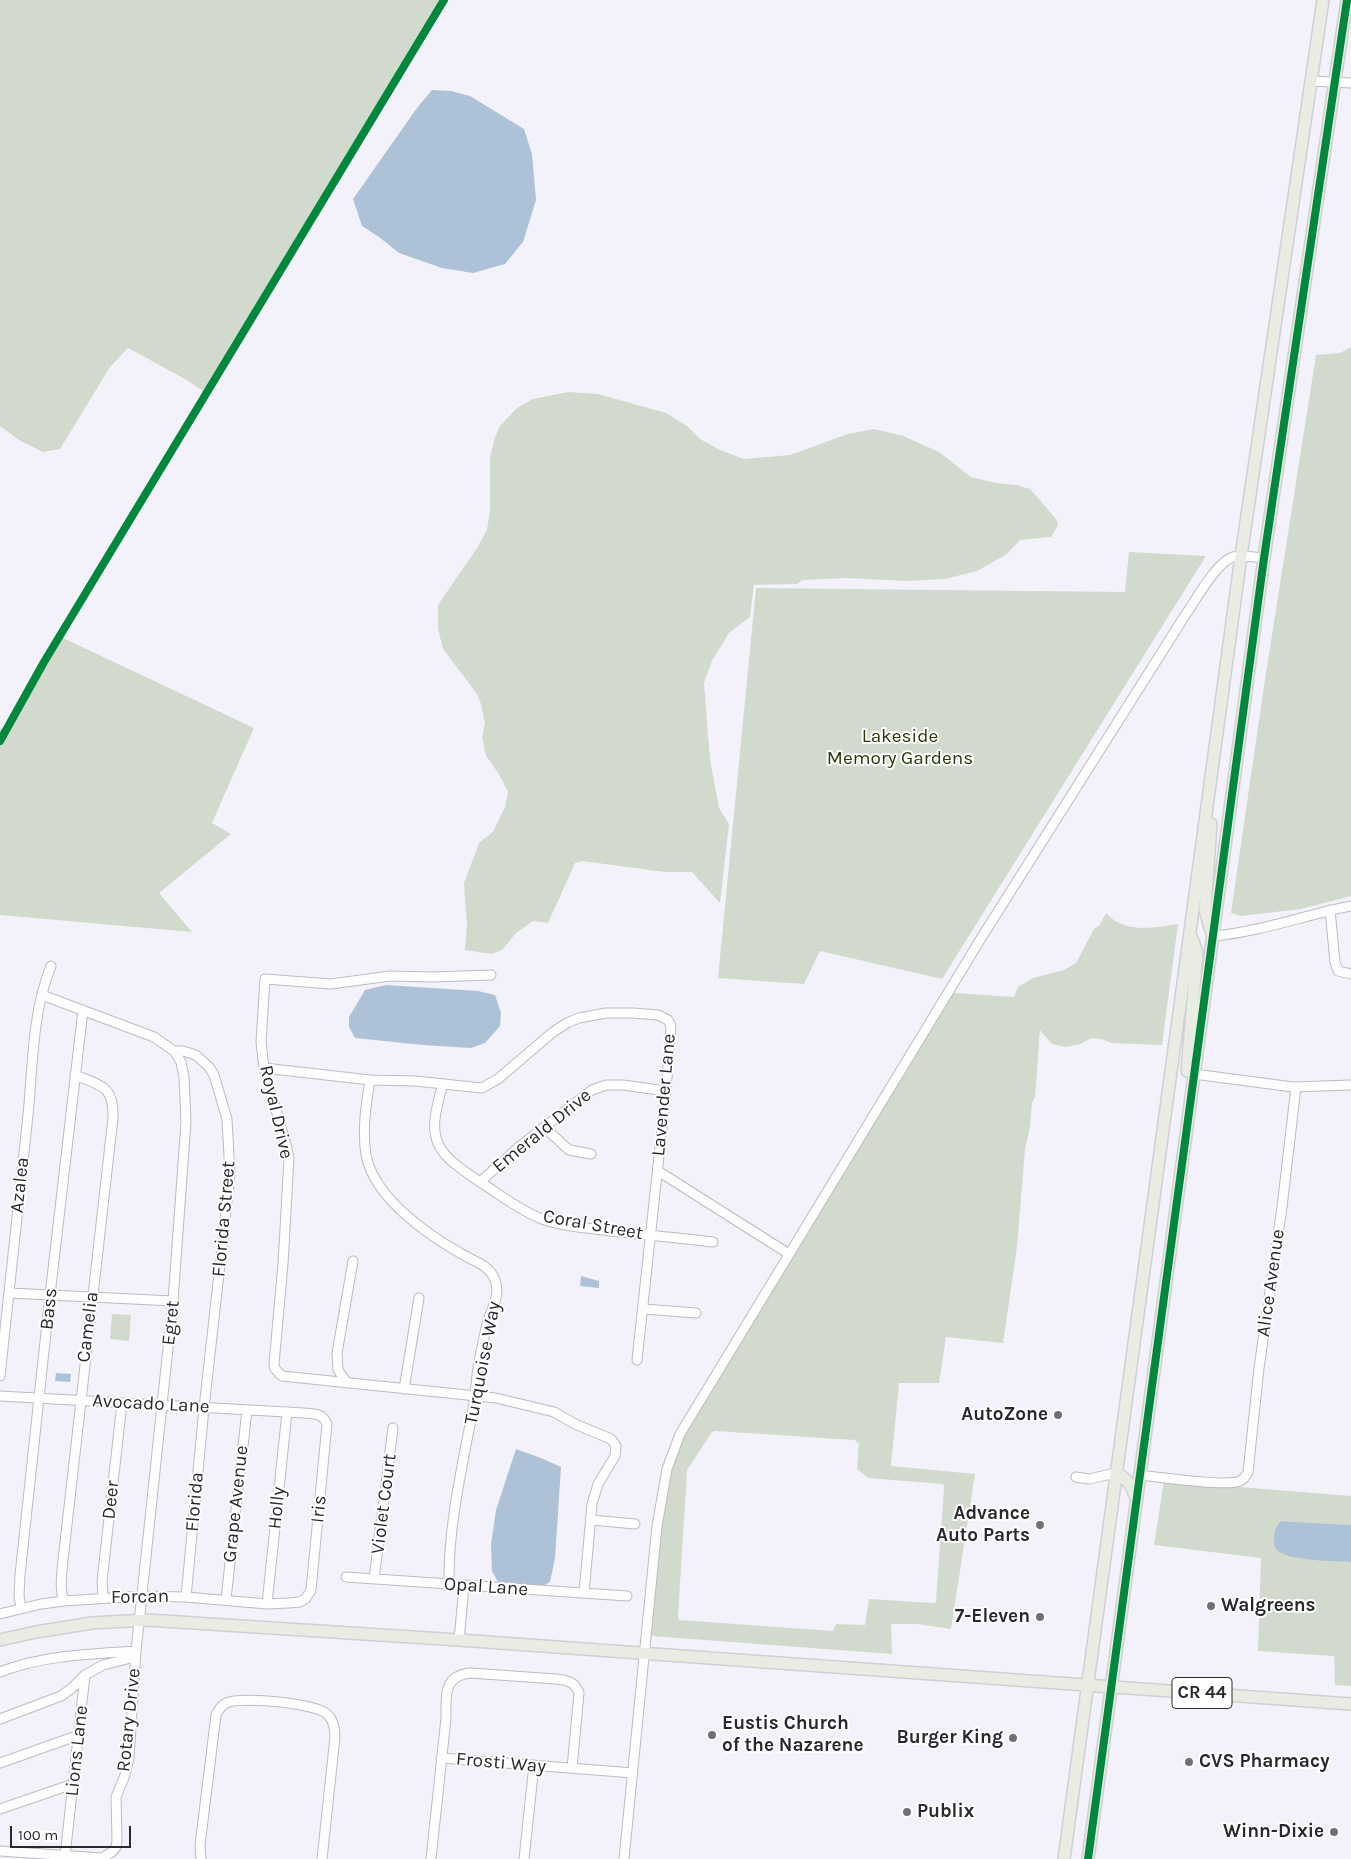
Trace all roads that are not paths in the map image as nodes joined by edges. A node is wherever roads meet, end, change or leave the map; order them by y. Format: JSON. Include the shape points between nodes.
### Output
{"nodes":[{"id":1,"x":1323,"y":0,"type":"edge"},
{"id":2,"x":1347,"y":0,"type":"edge"},
{"id":3,"x":1311,"y":81,"type":"junction"},
{"id":4,"x":1335,"y":83,"type":"junction"},
{"id":5,"x":1351,"y":83,"type":"edge"},
{"id":6,"x":1241,"y":556,"type":"junction"},
{"id":7,"x":1264,"y":558,"type":"junction"},
{"id":8,"x":1208,"y":794,"type":"junction"},
{"id":9,"x":1351,"y":906,"type":"edge"},
{"id":10,"x":1330,"y":910,"type":"junction"},
{"id":11,"x":1190,"y":933,"type":"junction"},
{"id":12,"x":1213,"y":936,"type":"junction"},
{"id":13,"x":52,"y":966,"type":"dead end"},
{"id":14,"x":1351,"y":974,"type":"edge"},
{"id":15,"x":491,"y":975,"type":"dead end"},
{"id":16,"x":42,"y":995,"type":"junction"},
{"id":17,"x":84,"y":1010,"type":"junction"},
{"id":18,"x":174,"y":1051,"type":"junction"},
{"id":19,"x":264,"y":1068,"type":"junction"},
{"id":20,"x":1194,"y":1074,"type":"junction"},
{"id":21,"x":75,"y":1075,"type":"junction"},
{"id":22,"x":370,"y":1080,"type":"junction"},
{"id":23,"x":443,"y":1084,"type":"junction"},
{"id":24,"x":1351,"y":1085,"type":"edge"},
{"id":25,"x":1296,"y":1087,"type":"junction"},
{"id":26,"x":666,"y":1091,"type":"junction"},
{"id":27,"x":544,"y":1127,"type":"junction"},
{"id":28,"x":1186,"y":1132,"type":"junction"},
{"id":29,"x":591,"y":1154,"type":"dead end"},
{"id":30,"x":658,"y":1171,"type":"junction"},
{"id":31,"x":480,"y":1182,"type":"junction"},
{"id":32,"x":650,"y":1235,"type":"junction"},
{"id":33,"x":713,"y":1242,"type":"dead end"},
{"id":34,"x":789,"y":1254,"type":"junction"},
{"id":35,"x":353,"y":1261,"type":"dead end"},
{"id":36,"x":9,"y":1293,"type":"junction"},
{"id":37,"x":50,"y":1296,"type":"junction"},
{"id":38,"x":92,"y":1298,"type":"junction"},
{"id":39,"x":419,"y":1298,"type":"dead end"},
{"id":40,"x":173,"y":1302,"type":"junction"},
{"id":41,"x":644,"y":1308,"type":"junction"},
{"id":42,"x":696,"y":1313,"type":"dead end"},
{"id":43,"x":637,"y":1360,"type":"dead end"},
{"id":44,"x":0,"y":1376,"type":"edge"},
{"id":45,"x":347,"y":1383,"type":"junction"},
{"id":46,"x":404,"y":1389,"type":"junction"},
{"id":47,"x":475,"y":1394,"type":"junction"},
{"id":48,"x":0,"y":1396,"type":"edge"},
{"id":49,"x":39,"y":1398,"type":"junction"},
{"id":50,"x":80,"y":1400,"type":"junction"},
{"id":51,"x":122,"y":1403,"type":"junction"},
{"id":52,"x":162,"y":1405,"type":"junction"},
{"id":53,"x":204,"y":1408,"type":"junction"},
{"id":54,"x":247,"y":1410,"type":"junction"},
{"id":55,"x":287,"y":1412,"type":"junction"},
{"id":56,"x":302,"y":1413,"type":"joint"},
{"id":57,"x":393,"y":1428,"type":"dead end"},
{"id":58,"x":1116,"y":1473,"type":"junction"},
{"id":59,"x":1140,"y":1475,"type":"junction"},
{"id":60,"x":1076,"y":1476,"type":"dead end"},
{"id":61,"x":1137,"y":1499,"type":"junction"},
{"id":62,"x":591,"y":1520,"type":"junction"},
{"id":63,"x":636,"y":1524,"type":"dead end"},
{"id":64,"x":346,"y":1577,"type":"dead end"},
{"id":65,"x":374,"y":1579,"type":"junction"},
{"id":66,"x":449,"y":1585,"type":"junction"},
{"id":67,"x":464,"y":1586,"type":"junction"},
{"id":68,"x":584,"y":1594,"type":"junction"},
{"id":69,"x":142,"y":1596,"type":"junction"},
{"id":70,"x":627,"y":1596,"type":"dead end"},
{"id":71,"x":103,"y":1597,"type":"junction"},
{"id":72,"x":186,"y":1597,"type":"junction"},
{"id":73,"x":226,"y":1599,"type":"junction"},
{"id":74,"x":64,"y":1600,"type":"junction"},
{"id":75,"x":267,"y":1604,"type":"junction"},
{"id":76,"x":281,"y":1604,"type":"joint"},
{"id":77,"x":21,"y":1608,"type":"junction"},
{"id":78,"x":0,"y":1614,"type":"edge"},
{"id":79,"x":139,"y":1620,"type":"junction"},
{"id":80,"x":0,"y":1640,"type":"edge"},
{"id":81,"x":459,"y":1640,"type":"junction"},
{"id":82,"x":645,"y":1653,"type":"junction"},
{"id":83,"x":136,"y":1654,"type":"junction"},
{"id":84,"x":0,"y":1672,"type":"edge"},
{"id":85,"x":85,"y":1675,"type":"junction"},
{"id":86,"x":1088,"y":1684,"type":"junction"},
{"id":87,"x":1112,"y":1686,"type":"junction"},
{"id":88,"x":1351,"y":1704,"type":"edge"},
{"id":89,"x":0,"y":1719,"type":"edge"},
{"id":90,"x":78,"y":1735,"type":"junction"},
{"id":91,"x":441,"y":1758,"type":"junction"},
{"id":92,"x":0,"y":1763,"type":"edge"},
{"id":93,"x":534,"y":1765,"type":"junction"},
{"id":94,"x":572,"y":1768,"type":"junction"},
{"id":95,"x":633,"y":1772,"type":"junction"},
{"id":96,"x":73,"y":1784,"type":"junction"},
{"id":97,"x":0,"y":1809,"type":"edge"},
{"id":98,"x":0,"y":1851,"type":"edge"},
{"id":99,"x":66,"y":1856,"type":"junction"},
{"id":100,"x":201,"y":1859,"type":"edge"},
{"id":101,"x":322,"y":1859,"type":"edge"},
{"id":102,"x":431,"y":1859,"type":"edge"},
{"id":103,"x":524,"y":1859,"type":"edge"},
{"id":104,"x":624,"y":1859,"type":"edge"},
{"id":105,"x":1064,"y":1859,"type":"edge"},
{"id":106,"x":1088,"y":1859,"type":"edge"}],
"edges":[{"from":1,"to":3,"type":"main road"},
{"from":2,"to":4,"type":"main road"},
{"from":3,"to":4,"type":"street"},
{"from":3,"to":6,"type":"main road"},
{"from":4,"to":5,"type":"street"},
{"from":4,"to":7,"type":"main road"},
{"from":6,"to":7,"type":"street"},
{"from":6,"to":8,"type":"main road"},
{"from":6,"to":34,"type":"street","via":[[1227,559],[1219,567],[1172,637],[980,940]]},
{"from":7,"to":12,"type":"main road"},
{"from":8,"to":11,"type":"main road"},
{"from":8,"to":12,"type":"main road","via":[[1213,807],[1205,910]]},
{"from":9,"to":10,"type":"street"},
{"from":10,"to":12,"type":"street","via":[[1257,929]]},
{"from":10,"to":14,"type":"street","via":[[1335,962],[1338,971]]},
{"from":11,"to":28,"type":"main road","via":[[1197,952],[1183,1114]]},
{"from":11,"to":58,"type":"main road"},
{"from":12,"to":20,"type":"main road"},
{"from":13,"to":16,"type":"street","name":"Azalea"},
{"from":15,"to":19,"type":"street","name":"Royal Drive","via":[[390,976],[331,984],[264,979],[261,1042]]},
{"from":16,"to":17,"type":"street","name":"Florida Street"},
{"from":16,"to":36,"type":"street","name":"Azalea","via":[[34,1042]]},
{"from":17,"to":18,"type":"street","name":"Florida Street","via":[[154,1037]]},
{"from":17,"to":21,"type":"street","name":"Bass"},
{"from":18,"to":40,"type":"street","name":"Egret","via":[[181,1062],[184,1077],[186,1122]]},
{"from":18,"to":53,"type":"street","name":"Florida Street","via":[[196,1055],[209,1067],[228,1132],[230,1176]]},
{"from":19,"to":22,"type":"street","name":"Lavender Lane"},
{"from":19,"to":45,"type":"street","name":"Royal Drive","via":[[289,1158],[275,1369],[282,1376]]},
{"from":20,"to":25,"type":"street"},
{"from":20,"to":28,"type":"main road"},
{"from":21,"to":37,"type":"street","name":"Bass"},
{"from":21,"to":38,"type":"street","name":"Camelia","via":[[103,1087],[113,1102]]},
{"from":22,"to":23,"type":"street","name":"Lavender Lane"},
{"from":22,"to":47,"type":"street","name":"Turquoise Way","via":[[364,1126],[365,1147],[375,1179],[389,1199],[408,1217],[487,1268],[495,1280],[497,1295],[485,1332]]},
{"from":23,"to":26,"type":"street","name":"Lavender Lane","via":[[487,1086],[567,1023],[596,1014],[633,1013],[664,1016],[671,1024]]},
{"from":23,"to":31,"type":"street","name":"Coral Street","via":[[435,1114],[438,1147]]},
{"from":24,"to":25,"type":"street"},
{"from":25,"to":59,"type":"street","name":"Alice Avenue","via":[[1258,1368],[1248,1472],[1245,1478],[1234,1483]]},
{"from":26,"to":27,"type":"street","name":"Emerald Drive","via":[[623,1085],[598,1087]]},
{"from":26,"to":30,"type":"street","name":"Lavender Lane"},
{"from":27,"to":29,"type":"street","via":[[569,1150]]},
{"from":27,"to":31,"type":"street","name":"Emerald Drive"},
{"from":28,"to":59,"type":"main road"},
{"from":30,"to":32,"type":"street","name":"Lavender Lane"},
{"from":30,"to":34,"type":"street"},
{"from":31,"to":32,"type":"street","name":"Coral Street","via":[[541,1218],[582,1227]]},
{"from":32,"to":33,"type":"street","name":"Coral Street"},
{"from":32,"to":41,"type":"street","name":"Lavender Lane"},
{"from":34,"to":82,"type":"street","via":[[697,1404],[674,1448],[657,1526]]},
{"from":35,"to":45,"type":"street","via":[[336,1352],[338,1370]]},
{"from":36,"to":37,"type":"street"},
{"from":36,"to":44,"type":"street","name":"Azalea"},
{"from":37,"to":38,"type":"street"},
{"from":37,"to":49,"type":"street","name":"Bass"},
{"from":38,"to":40,"type":"street"},
{"from":38,"to":50,"type":"street","name":"Camelia"},
{"from":39,"to":46,"type":"street"},
{"from":40,"to":52,"type":"street","name":"Egret"},
{"from":41,"to":42,"type":"street"},
{"from":41,"to":43,"type":"street","name":"Lavender Lane"},
{"from":45,"to":46,"type":"street","name":"Royal Drive"},
{"from":46,"to":47,"type":"street","name":"Royal Drive"},
{"from":47,"to":62,"type":"street","name":"Royal Drive","via":[[546,1409],[611,1440],[616,1446],[615,1456],[595,1492]]},
{"from":47,"to":66,"type":"street","name":"Turquoise Way","via":[[451,1538]]},
{"from":48,"to":49,"type":"street","name":"Avocado Lane"},
{"from":49,"to":50,"type":"street","name":"Avocado Lane"},
{"from":49,"to":77,"type":"street","name":"Bass","via":[[20,1576]]},
{"from":50,"to":51,"type":"street","name":"Avocado Lane"},
{"from":50,"to":74,"type":"street","name":"Camelia","via":[[61,1586]]},
{"from":51,"to":52,"type":"street","name":"Avocado Lane"},
{"from":51,"to":71,"type":"street","name":"Deer","via":[[102,1581]]},
{"from":52,"to":53,"type":"street","name":"Avocado Lane"},
{"from":52,"to":69,"type":"street","name":"Egret"},
{"from":53,"to":54,"type":"street","name":"Avocado Lane"},
{"from":53,"to":72,"type":"street","name":"Florida"},
{"from":54,"to":55,"type":"street","name":"Avocado Lane"},
{"from":54,"to":73,"type":"street","name":"Grape Avenue"},
{"from":55,"to":56,"type":"street","name":"Avocado Lane"},
{"from":55,"to":75,"type":"street","name":"Holly"},
{"from":56,"to":76,"type":"street","name":"Iris","via":[[320,1415],[327,1424],[311,1590],[300,1602]]},
{"from":57,"to":65,"type":"street","name":"Violet Court"},
{"from":58,"to":60,"type":"street","via":[[1098,1478]]},
{"from":58,"to":61,"type":"main road","via":[[1130,1483]]},
{"from":58,"to":86,"type":"main road"},
{"from":59,"to":61,"type":"main road"},
{"from":61,"to":87,"type":"main road"},
{"from":62,"to":63,"type":"street"},
{"from":62,"to":68,"type":"street"},
{"from":64,"to":65,"type":"street","name":"Opal Lane"},
{"from":65,"to":66,"type":"street","name":"Opal Lane"},
{"from":66,"to":67,"type":"street","name":"Opal Lane"},
{"from":67,"to":68,"type":"street","name":"Opal Lane"},
{"from":67,"to":81,"type":"street"},
{"from":68,"to":70,"type":"street","name":"Opal Lane"},
{"from":69,"to":71,"type":"street","name":"Forcan"},
{"from":69,"to":72,"type":"street","name":"Forcan"},
{"from":69,"to":79,"type":"street","name":"Rotary Drive"},
{"from":71,"to":74,"type":"street","name":"Forcan"},
{"from":72,"to":73,"type":"street","name":"Forcan"},
{"from":73,"to":75,"type":"street","name":"Forcan"},
{"from":74,"to":77,"type":"street","name":"Forcan"},
{"from":75,"to":76,"type":"street","name":"Forcan"},
{"from":77,"to":78,"type":"street","name":"Forcan"},
{"from":79,"to":80,"type":"main road","number":"CR 44","via":[[92,1623]]},
{"from":79,"to":81,"type":"main road","number":"CR 44"},
{"from":79,"to":83,"type":"street","name":"Rotary Drive"},
{"from":81,"to":82,"type":"main road","number":"CR 44"},
{"from":82,"to":86,"type":"main road","number":"CR 44"},
{"from":82,"to":95,"type":"street"},
{"from":83,"to":84,"type":"street","via":[[60,1656]]},
{"from":83,"to":85,"type":"street"},
{"from":83,"to":99,"type":"street","name":"Rotary Drive","via":[[129,1758],[116,1797],[116,1847],[102,1858]]},
{"from":85,"to":89,"type":"street","via":[[61,1696]]},
{"from":85,"to":90,"type":"street","name":"Lions Lane"},
{"from":86,"to":87,"type":"main road","number":"CR 44"},
{"from":86,"to":105,"type":"main road"},
{"from":87,"to":88,"type":"main road","number":"CR 44"},
{"from":87,"to":106,"type":"main road"},
{"from":90,"to":92,"type":"street"},
{"from":90,"to":96,"type":"street","name":"Lions Lane"},
{"from":91,"to":93,"type":"street","name":"Frosti Way"},
{"from":91,"to":94,"type":"street","via":[[446,1696],[456,1676],[470,1673],[556,1679],[571,1682],[579,1693]]},
{"from":91,"to":102,"type":"street","name":"Frosti Way"},
{"from":93,"to":94,"type":"street","name":"Frosti Way"},
{"from":93,"to":103,"type":"street"},
{"from":94,"to":95,"type":"street","name":"Frosti Way"},
{"from":95,"to":104,"type":"street"},
{"from":96,"to":97,"type":"street"},
{"from":96,"to":99,"type":"street","name":"Lions Lane"},
{"from":98,"to":99,"type":"street","name":"Rotary Drive"},
{"from":100,"to":101,"type":"street","via":[[216,1715],[224,1704],[237,1700],[316,1707],[333,1721],[335,1736]]}]}
